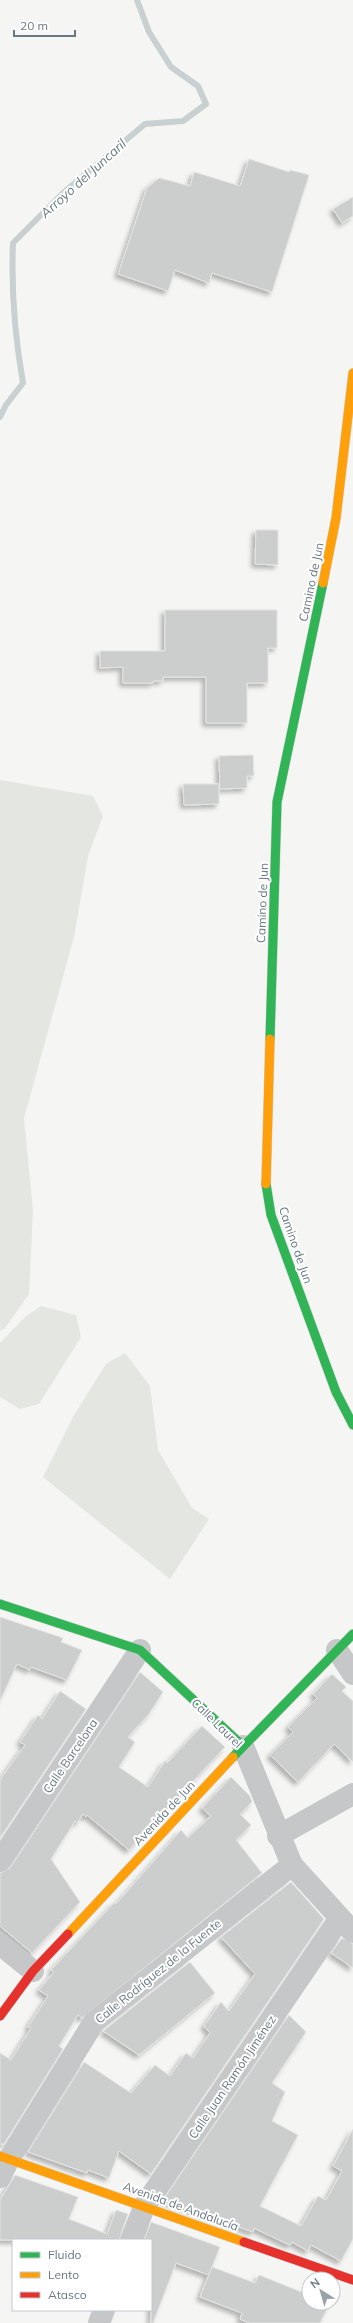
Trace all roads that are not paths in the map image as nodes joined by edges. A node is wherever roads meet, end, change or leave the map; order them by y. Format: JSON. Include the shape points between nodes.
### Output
{"nodes":[{"id":1,"x":353,"y":374,"type":"edge"},
{"id":2,"x":353,"y":1425,"type":"edge"},
{"id":3,"x":0,"y":1604,"type":"edge"},
{"id":4,"x":353,"y":1634,"type":"edge"},
{"id":5,"x":140,"y":1650,"type":"junction"},
{"id":6,"x":337,"y":1650,"type":"junction"},
{"id":7,"x":353,"y":1674,"type":"edge"},
{"id":8,"x":243,"y":1746,"type":"junction"},
{"id":9,"x":353,"y":1794,"type":"edge"},
{"id":10,"x":278,"y":1836,"type":"junction"},
{"id":11,"x":0,"y":1862,"type":"edge"},
{"id":12,"x":292,"y":1865,"type":"junction"},
{"id":13,"x":347,"y":1925,"type":"edge"},
{"id":14,"x":0,"y":1944,"type":"edge"},
{"id":15,"x":33,"y":1971,"type":"junction"},
{"id":16,"x":0,"y":2016,"type":"edge"},
{"id":17,"x":3,"y":2164,"type":"edge"},
{"id":18,"x":145,"y":2205,"type":"junction"},
{"id":19,"x":132,"y":2239,"type":"edge"},
{"id":20,"x":351,"y":2275,"type":"edge"},
{"id":21,"x":104,"y":2311,"type":"edge"},
{"id":22,"x":99,"y":2323,"type":"edge"}],
"edges":[{"from":1,"to":2,"type":"street","name":"Camino de Jun","via":[[336,518],[277,802],[266,1183],[271,1215],[336,1392]]},
{"from":3,"to":5,"type":"street","name":"Calle Laurel"},
{"from":4,"to":6,"type":"street","name":"Avenida de Jun"},
{"from":5,"to":8,"type":"street","name":"Calle Laurel"},
{"from":5,"to":11,"type":"street","name":"Calle Barcelona"},
{"from":6,"to":7,"type":"street"},
{"from":6,"to":8,"type":"street","name":"Avenida de Jun"},
{"from":8,"to":10,"type":"street","name":"Calle Laurel"},
{"from":8,"to":15,"type":"street","name":"Avenida de Jun"},
{"from":9,"to":10,"type":"street"},
{"from":10,"to":12,"type":"street","name":"Calle Laurel"},
{"from":12,"to":13,"type":"street","name":"Calle Laurel"},
{"from":12,"to":17,"type":"street","name":"Calle Rodríguez de la Fuente","via":[[94,2022]]},
{"from":13,"to":18,"type":"street","name":"Calle Juan Ramón Jiménez"},
{"from":14,"to":15,"type":"street"},
{"from":15,"to":16,"type":"street","name":"Avenida de Jun"},
{"from":17,"to":18,"type":"street","name":"Avenida de Andalucía"},
{"from":18,"to":19,"type":"street","name":"Calle Juan Ramón Jiménez"},
{"from":18,"to":20,"type":"street","name":"Avenida de Andalucía"},
{"from":21,"to":22,"type":"street"}]}
